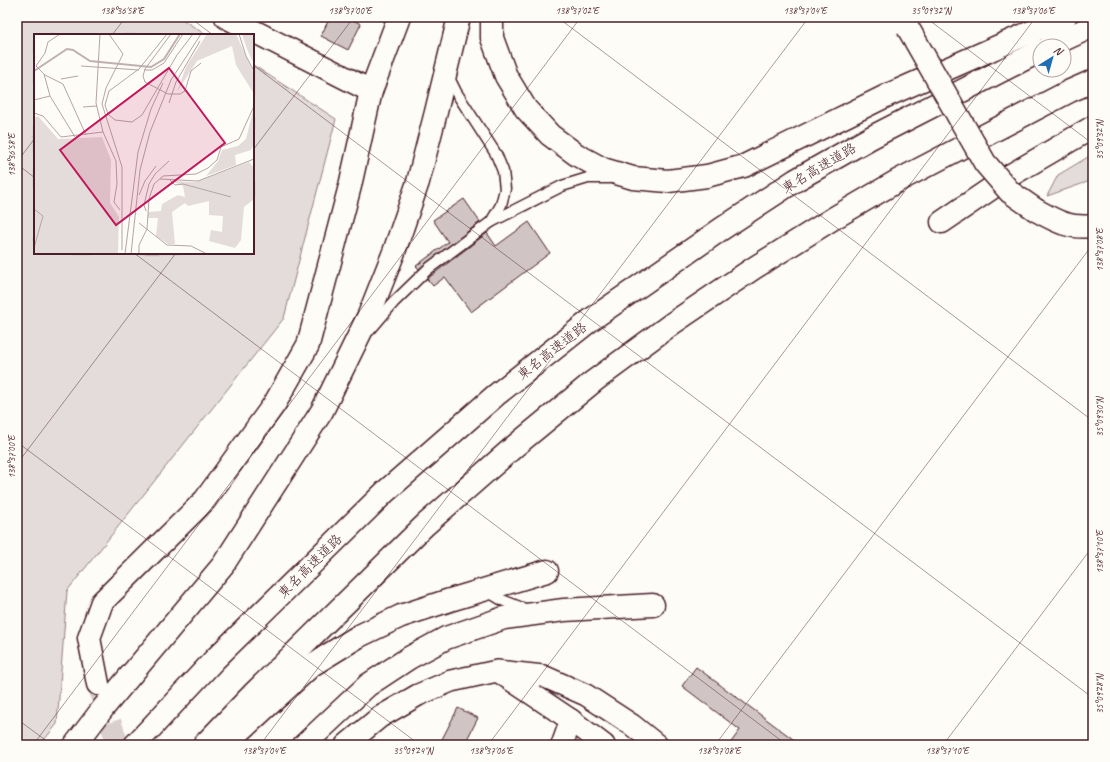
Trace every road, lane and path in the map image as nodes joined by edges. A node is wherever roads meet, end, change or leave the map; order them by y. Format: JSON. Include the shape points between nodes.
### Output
{"nodes":[{"id":1,"x":399,"y":17,"type":"edge"},
{"id":2,"x":459,"y":17,"type":"edge"},
{"id":3,"x":492,"y":17,"type":"edge"},
{"id":4,"x":1066,"y":17,"type":"edge"},
{"id":5,"x":237,"y":20,"type":"edge"},
{"id":6,"x":905,"y":23,"type":"edge"},
{"id":7,"x":1093,"y":26,"type":"edge"},
{"id":8,"x":1067,"y":38,"type":"edge"},
{"id":9,"x":1032,"y":55,"type":"edge"},
{"id":10,"x":448,"y":61,"type":"junction"},
{"id":11,"x":1093,"y":81,"type":"edge"},
{"id":12,"x":371,"y":91,"type":"junction"},
{"id":13,"x":1093,"y":127,"type":"edge"},
{"id":14,"x":633,"y":178,"type":"junction"},
{"id":15,"x":491,"y":222,"type":"junction"},
{"id":16,"x":942,"y":222,"type":"dead end"},
{"id":17,"x":1093,"y":226,"type":"edge"},
{"id":18,"x":348,"y":358,"type":"junction"},
{"id":19,"x":547,"y":571,"type":"dead end"},
{"id":20,"x":485,"y":589,"type":"junction"},
{"id":21,"x":653,"y":605,"type":"dead end"},
{"id":22,"x":540,"y":613,"type":"junction"},
{"id":23,"x":496,"y":671,"type":"junction"},
{"id":24,"x":98,"y":684,"type":"tunnel mouth"},
{"id":25,"x":572,"y":720,"type":"junction"},
{"id":26,"x":75,"y":745,"type":"edge"},
{"id":27,"x":135,"y":745,"type":"edge"},
{"id":28,"x":204,"y":745,"type":"edge"},
{"id":29,"x":225,"y":745,"type":"edge"},
{"id":30,"x":304,"y":745,"type":"edge"},
{"id":31,"x":346,"y":745,"type":"edge"},
{"id":32,"x":562,"y":745,"type":"edge"},
{"id":33,"x":604,"y":745,"type":"edge"},
{"id":34,"x":657,"y":745,"type":"edge"}],
"edges":[{"from":1,"to":12,"type":"main road"},
{"from":2,"to":10,"type":"main road"},
{"from":3,"to":14,"type":"main road","via":[[492,38],[506,76],[526,109],[550,135],[577,155],[603,170]]},
{"from":4,"to":14,"type":"main road","via":[[888,96],[744,166],[707,176],[668,181]]},
{"from":5,"to":12,"type":"main road"},
{"from":6,"to":17,"type":"main road","bridge":true,"via":[[985,162],[1010,192],[1059,223]]},
{"from":7,"to":8,"type":"main road"},
{"from":9,"to":27,"type":"main road","name":"東名高速道路","via":[[872,137],[796,180],[592,319],[496,395],[385,492],[215,659]]},
{"from":10,"to":15,"type":"lane","via":[[450,80],[456,92],[496,154],[503,171],[505,189],[501,205]]},
{"from":10,"to":18,"type":"main road","via":[[416,189],[372,308]]},
{"from":11,"to":28,"type":"main road","via":[[906,177],[834,218],[754,268],[600,376],[425,525]]},
{"from":12,"to":24,"type":"main road","via":[[350,186],[308,345],[275,403],[206,500],[102,602],[89,638]]},
{"from":13,"to":16,"type":"main road","via":[[1011,175]]},
{"from":14,"to":15,"type":"lane","via":[[588,178],[562,186]]},
{"from":15,"to":18,"type":"lane","via":[[428,269],[394,302]]},
{"from":18,"to":26,"type":"main road","via":[[322,411],[223,565],[104,706]]},
{"from":19,"to":20,"type":"main road"},
{"from":20,"to":22,"type":"lane","via":[[519,608]]},
{"from":20,"to":29,"type":"main road","via":[[401,616],[359,636],[312,665]]},
{"from":21,"to":22,"type":"main road"},
{"from":22,"to":30,"type":"main road","via":[[504,618],[446,638],[409,658],[368,685]]},
{"from":23,"to":25,"type":"street"},
{"from":23,"to":31,"type":"street","via":[[451,681],[418,695],[380,717]]},
{"from":23,"to":34,"type":"street","via":[[543,676],[586,695]]},
{"from":25,"to":32,"type":"street"},
{"from":25,"to":33,"type":"street"}]}
